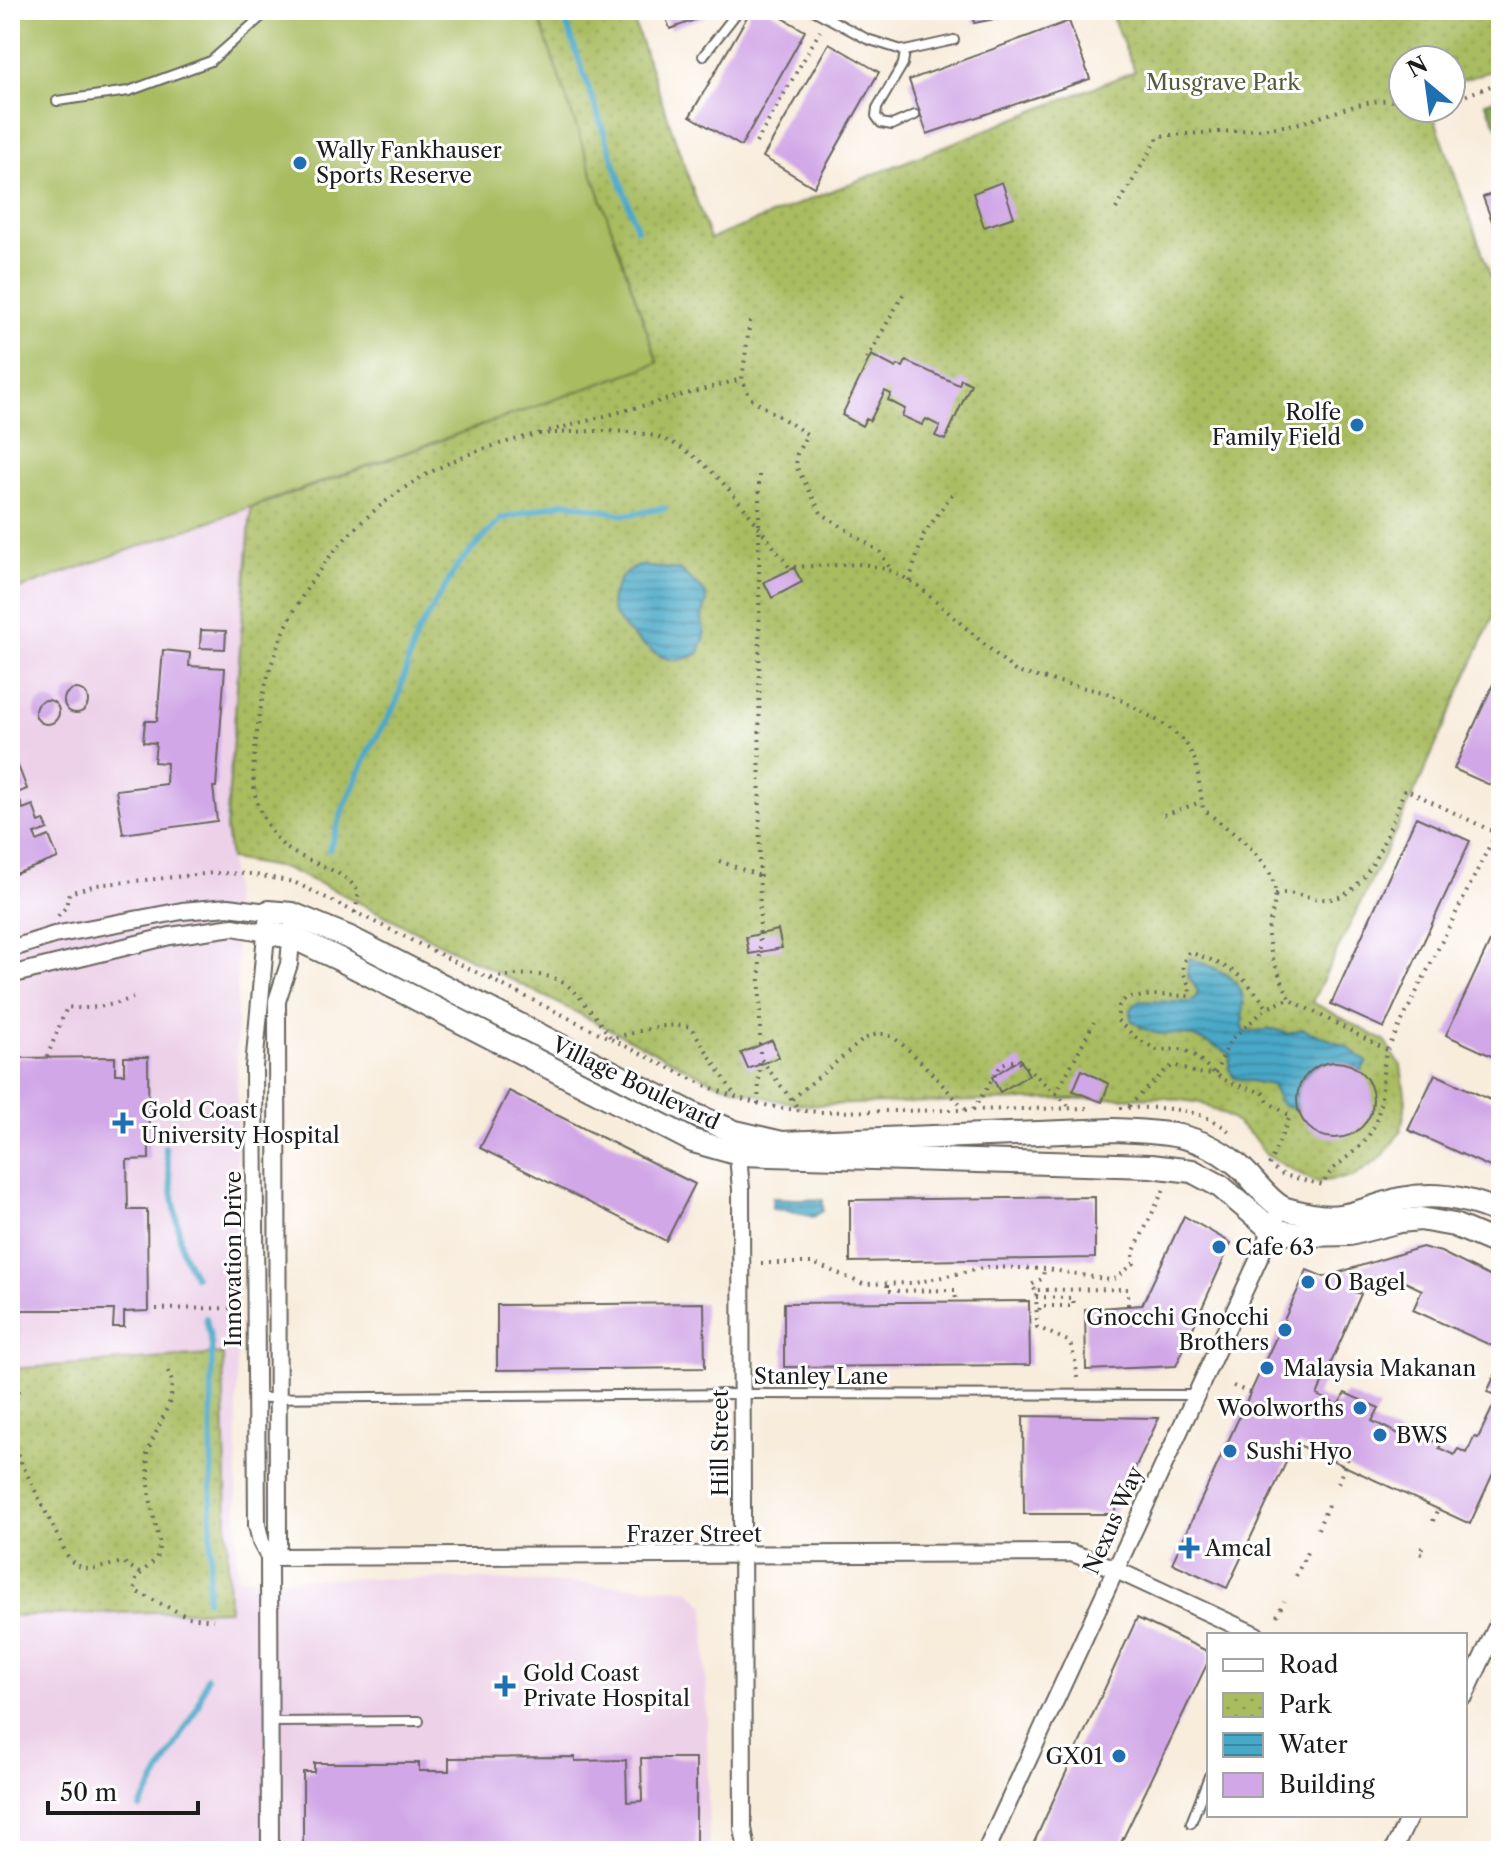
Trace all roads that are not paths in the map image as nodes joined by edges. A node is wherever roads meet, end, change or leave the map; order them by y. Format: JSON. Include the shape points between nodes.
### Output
{"nodes":[{"id":1,"x":269,"y":10,"type":"edge"},
{"id":2,"x":739,"y":10,"type":"edge"},
{"id":3,"x":813,"y":10,"type":"edge"},
{"id":4,"x":828,"y":14,"type":"edge"},
{"id":5,"x":954,"y":40,"type":"dead end"},
{"id":6,"x":905,"y":51,"type":"junction"},
{"id":7,"x":703,"y":56,"type":"dead end"},
{"id":8,"x":57,"y":101,"type":"dead end"},
{"id":9,"x":915,"y":115,"type":"dead end"},
{"id":10,"x":292,"y":914,"type":"junction"},
{"id":11,"x":268,"y":922,"type":"junction"},
{"id":12,"x":292,"y":937,"type":"junction"},
{"id":13,"x":10,"y":949,"type":"edge"},
{"id":14,"x":10,"y":975,"type":"edge"},
{"id":15,"x":737,"y":1143,"type":"junction"},
{"id":16,"x":1280,"y":1207,"type":"junction"},
{"id":17,"x":1501,"y":1213,"type":"edge"},
{"id":18,"x":1272,"y":1230,"type":"junction"},
{"id":19,"x":1501,"y":1245,"type":"edge"},
{"id":20,"x":742,"y":1394,"type":"junction"},
{"id":21,"x":1194,"y":1395,"type":"junction"},
{"id":22,"x":255,"y":1398,"type":"junction"},
{"id":23,"x":276,"y":1398,"type":"junction"},
{"id":24,"x":742,"y":1556,"type":"junction"},
{"id":25,"x":269,"y":1557,"type":"junction"},
{"id":26,"x":1115,"y":1569,"type":"junction"},
{"id":27,"x":1501,"y":1618,"type":"edge"},
{"id":28,"x":1252,"y":1633,"type":"edge"},
{"id":29,"x":1467,"y":1691,"type":"edge"},
{"id":30,"x":419,"y":1721,"type":"dead end"},
{"id":31,"x":271,"y":1722,"type":"junction"},
{"id":32,"x":1207,"y":1781,"type":"edge"},
{"id":33,"x":1409,"y":1817,"type":"edge"},
{"id":34,"x":1191,"y":1823,"type":"dead end"},
{"id":35,"x":270,"y":1851,"type":"edge"},
{"id":36,"x":747,"y":1851,"type":"edge"},
{"id":37,"x":986,"y":1851,"type":"edge"},
{"id":38,"x":1393,"y":1851,"type":"edge"}],
"edges":[{"from":1,"to":8,"type":"lane","via":[[211,61],[129,91]]},
{"from":2,"to":7,"type":"lane"},
{"from":3,"to":4,"type":"lane"},
{"from":4,"to":6,"type":"lane","via":[[867,39]]},
{"from":5,"to":6,"type":"lane"},
{"from":6,"to":9,"type":"lane","via":[[876,116],[892,125]]},
{"from":10,"to":11,"type":"street","name":"Village Boulevard"},
{"from":10,"to":12,"type":"street","name":"Innovation Drive"},
{"from":10,"to":15,"type":"street","name":"Village Boulevard","via":[[350,938],[695,1115]]},
{"from":11,"to":12,"type":"street","name":"Village Boulevard"},
{"from":11,"to":13,"type":"street","name":"Village Boulevard","via":[[228,907],[182,911],[54,935]]},
{"from":11,"to":14,"type":"street","name":"Village Boulevard","via":[[170,936]]},
{"from":11,"to":22,"type":"street","name":"Innovation Drive","via":[[254,1067]]},
{"from":12,"to":15,"type":"street","name":"Village Boulevard","via":[[693,1141]]},
{"from":12,"to":23,"type":"street","name":"Innovation Drive","via":[[277,1001]]},
{"from":15,"to":16,"type":"street","name":"Village Boulevard","via":[[1113,1130],[1167,1133],[1221,1152]]},
{"from":15,"to":18,"type":"street","name":"Village Boulevard","via":[[1192,1171],[1220,1186]]},
{"from":15,"to":20,"type":"street","name":"Hill Street"},
{"from":16,"to":17,"type":"street","via":[[1313,1215],[1355,1215],[1400,1199],[1439,1195]]},
{"from":16,"to":18,"type":"street","name":"Nexus Way"},
{"from":18,"to":19,"type":"street","via":[[1350,1234],[1420,1219],[1454,1225]]},
{"from":18,"to":21,"type":"street","name":"Nexus Way"},
{"from":20,"to":21,"type":"lane","name":"Stanley Lane"},
{"from":20,"to":23,"type":"lane","name":"Stanley Lane"},
{"from":20,"to":24,"type":"street","name":"Hill Street"},
{"from":21,"to":26,"type":"street","name":"Nexus Way"},
{"from":22,"to":23,"type":"lane","name":"Stanley Lane"},
{"from":22,"to":25,"type":"street","name":"Innovation Drive","via":[[257,1525]]},
{"from":23,"to":25,"type":"street","name":"Innovation Drive","via":[[278,1545]]},
{"from":24,"to":25,"type":"street","name":"Frazer Street"},
{"from":24,"to":26,"type":"street","name":"Frazer Street","via":[[1063,1553]]},
{"from":24,"to":36,"type":"street","name":"Hill Street"},
{"from":25,"to":31,"type":"street","name":"Innovation Drive"},
{"from":26,"to":28,"type":"street","name":"Frazer Street"},
{"from":26,"to":37,"type":"street","name":"Nexus Way"},
{"from":27,"to":29,"type":"street"},
{"from":30,"to":31,"type":"lane"},
{"from":31,"to":35,"type":"street","name":"Innovation Drive"},
{"from":32,"to":34,"type":"lane"},
{"from":33,"to":38,"type":"street"}]}
